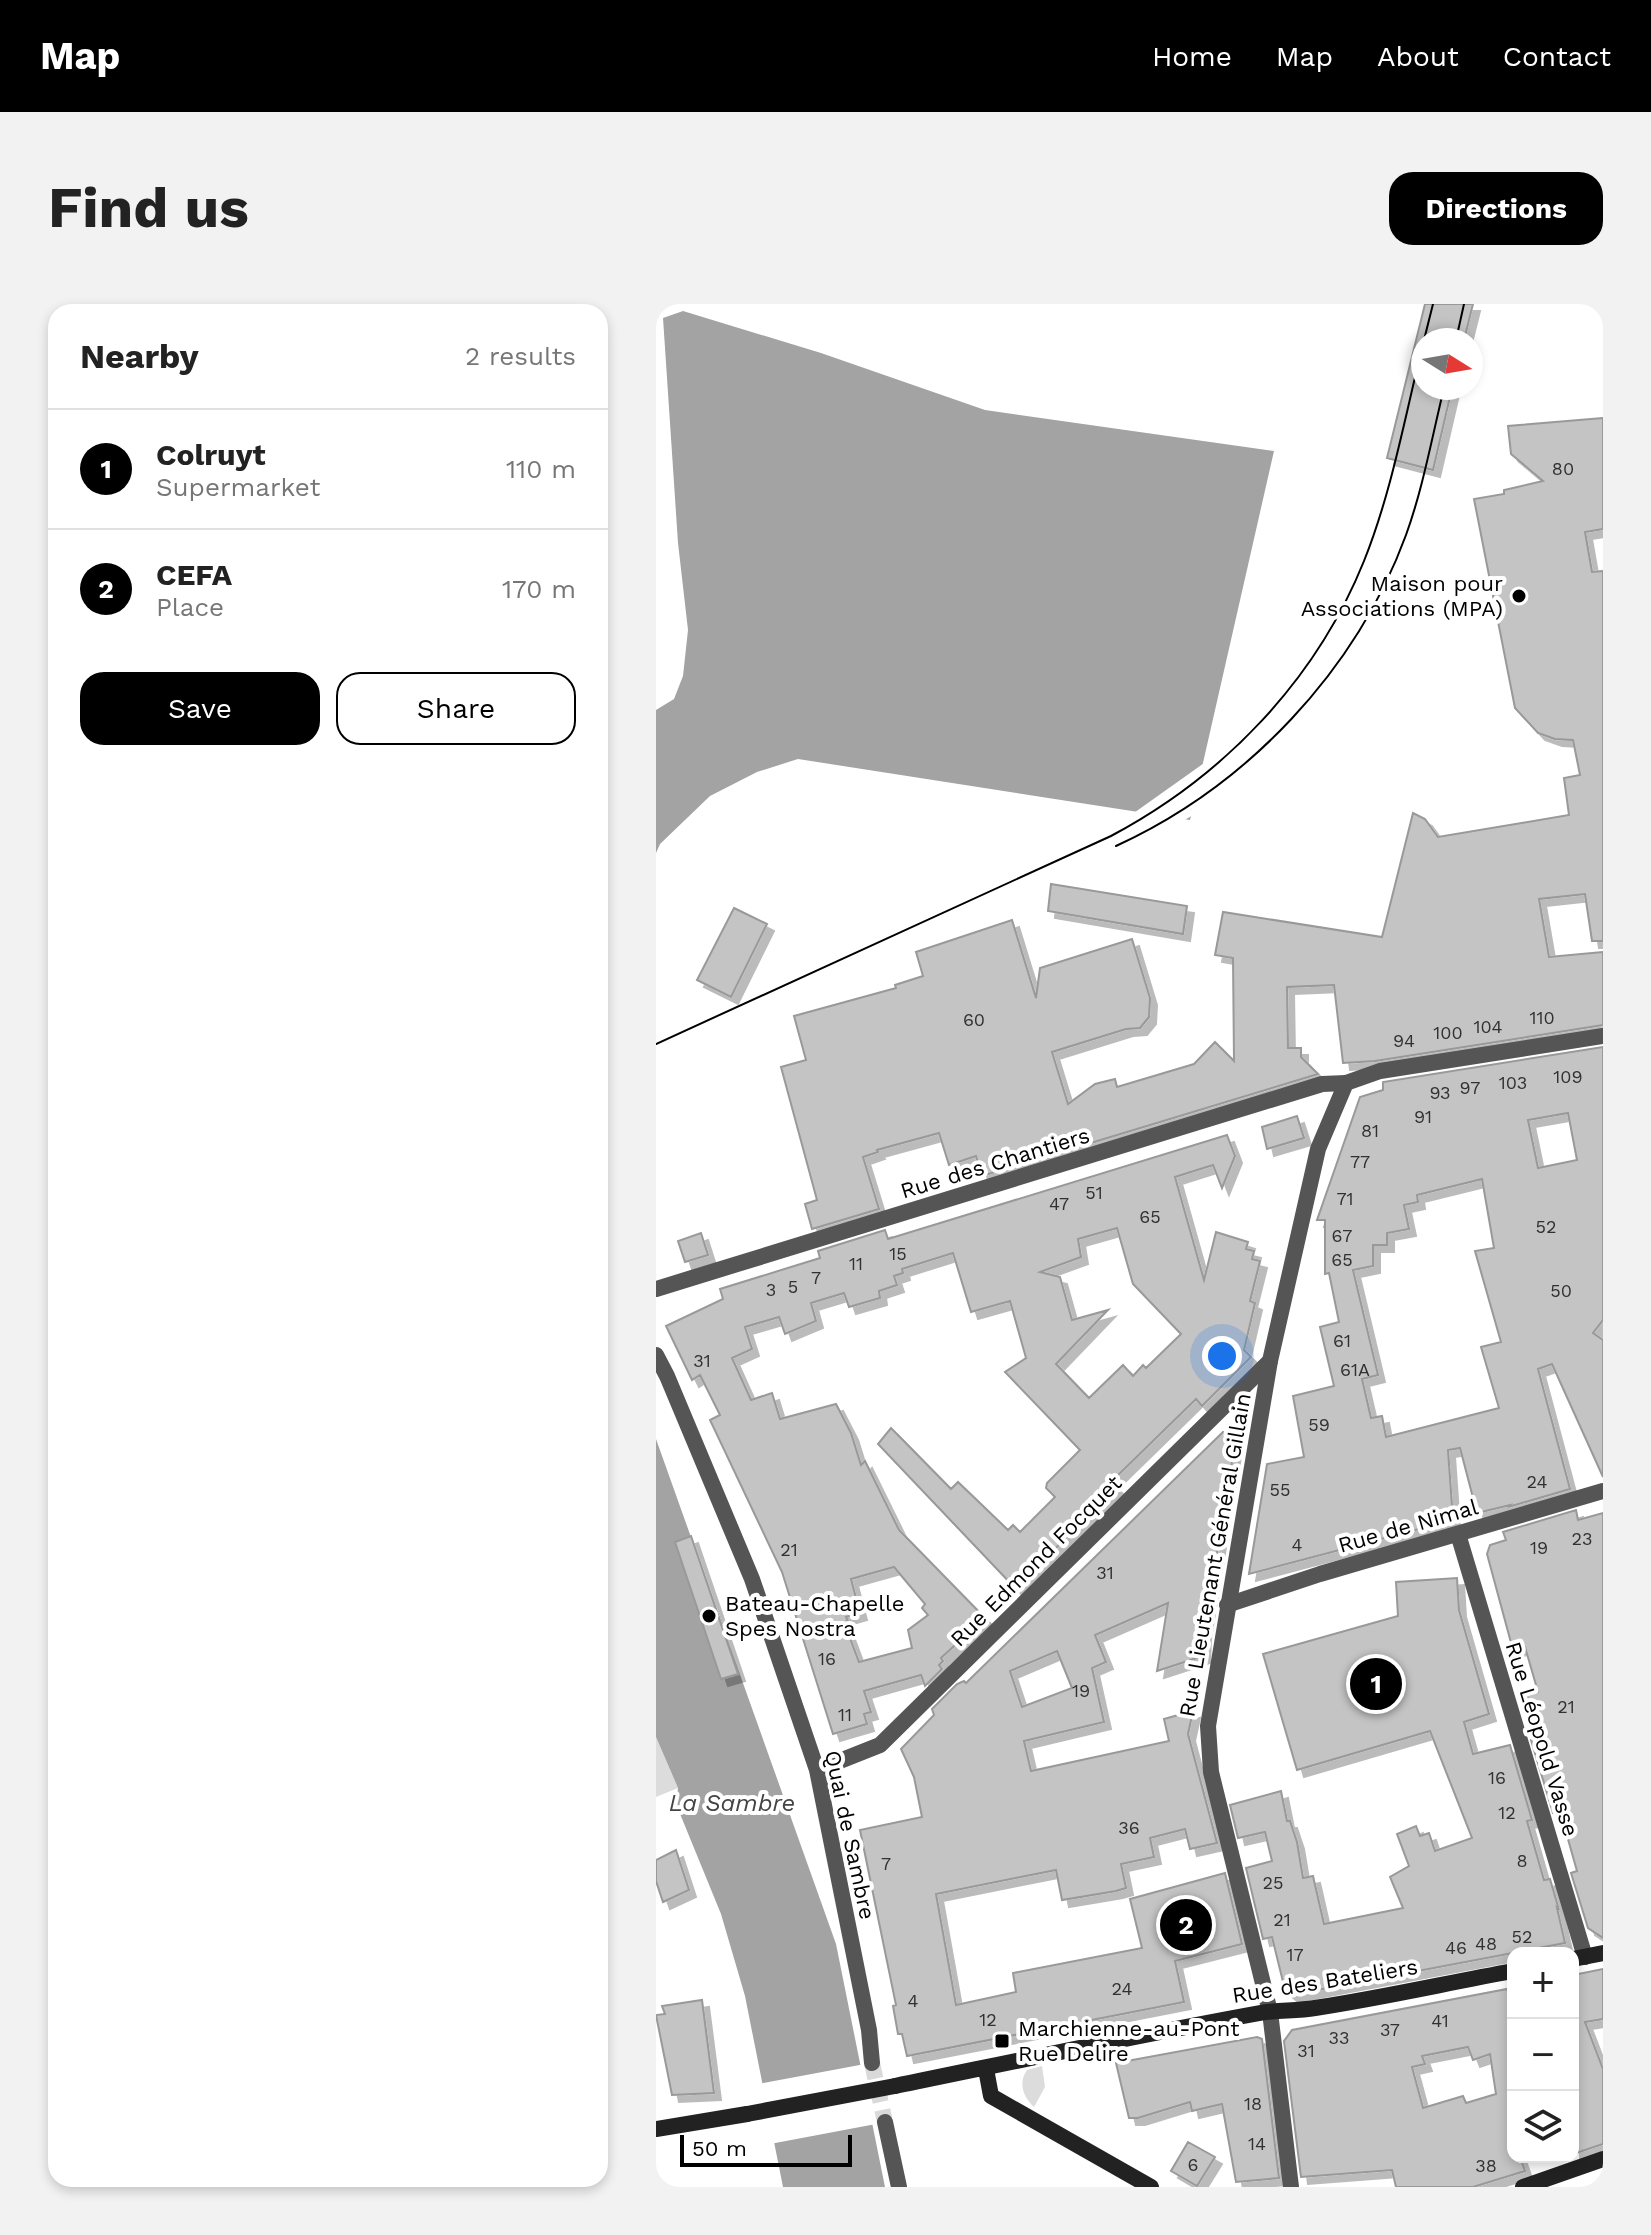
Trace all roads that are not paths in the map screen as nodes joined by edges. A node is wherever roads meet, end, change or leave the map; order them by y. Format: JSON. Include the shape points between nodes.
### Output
{"nodes":[{"id":1,"x":1603,"y":1036,"type":"edge"},
{"id":2,"x":1346,"y":1083,"type":"junction"},
{"id":3,"x":656,"y":1289,"type":"edge"},
{"id":4,"x":656,"y":1355,"type":"edge"},
{"id":5,"x":1270,"y":1361,"type":"junction"},
{"id":6,"x":1603,"y":1491,"type":"edge"},
{"id":7,"x":1458,"y":1534,"type":"junction"},
{"id":8,"x":1227,"y":1605,"type":"junction"},
{"id":9,"x":817,"y":1770,"type":"junction"},
{"id":10,"x":1576,"y":1947,"type":"edge"},
{"id":11,"x":1603,"y":1953,"type":"edge"},
{"id":12,"x":1579,"y":1958,"type":"edge"},
{"id":13,"x":1507,"y":1972,"type":"edge"},
{"id":14,"x":1270,"y":2012,"type":"junction"},
{"id":15,"x":872,"y":2063,"type":"tunnel mouth"},
{"id":16,"x":986,"y":2069,"type":"junction"},
{"id":17,"x":885,"y":2122,"type":"tunnel mouth"},
{"id":18,"x":656,"y":2129,"type":"edge"},
{"id":19,"x":1603,"y":2159,"type":"edge"},
{"id":20,"x":899,"y":2187,"type":"edge"},
{"id":21,"x":1151,"y":2187,"type":"edge"},
{"id":22,"x":1291,"y":2187,"type":"edge"},
{"id":23,"x":1523,"y":2187,"type":"edge"}],
"edges":[{"from":1,"to":2,"type":"street","via":[[1380,1071]]},
{"from":2,"to":3,"type":"street","name":"Rue des Chantiers","via":[[1322,1084]]},
{"from":2,"to":5,"type":"street","name":"Rue Lieutenant Général Gillain","via":[[1318,1149]]},
{"from":4,"to":9,"type":"street","name":"Quai de Sambre","via":[[752,1579]]},
{"from":5,"to":8,"type":"street","name":"Rue Lieutenant Général Gillain"},
{"from":5,"to":9,"type":"street","name":"Rue Edmond Focquet","via":[[880,1745]]},
{"from":6,"to":7,"type":"street","name":"Rue de Nimal"},
{"from":7,"to":8,"type":"street","name":"Rue de Nimal"},
{"from":7,"to":10,"type":"street","name":"Rue Léopold Vasse"},
{"from":8,"to":14,"type":"street","name":"Rue Lieutenant Général Gillain","via":[[1208,1756]]},
{"from":9,"to":15,"type":"street","name":"Quai de Sambre"},
{"from":11,"to":12,"type":"main road"},
{"from":13,"to":14,"type":"main road","name":"Rue des Bateliers","via":[[1312,2009]]},
{"from":14,"to":16,"type":"main road","name":"Rue des Bateliers"},
{"from":14,"to":22,"type":"street","name":"Rue Lieutenant Général Gillain"},
{"from":16,"to":18,"type":"main road","name":"Rue des Bateliers","bridge":true},
{"from":16,"to":21,"type":"main road","via":[[991,2096]]},
{"from":17,"to":20,"type":"street"},
{"from":19,"to":23,"type":"main road"}]}
